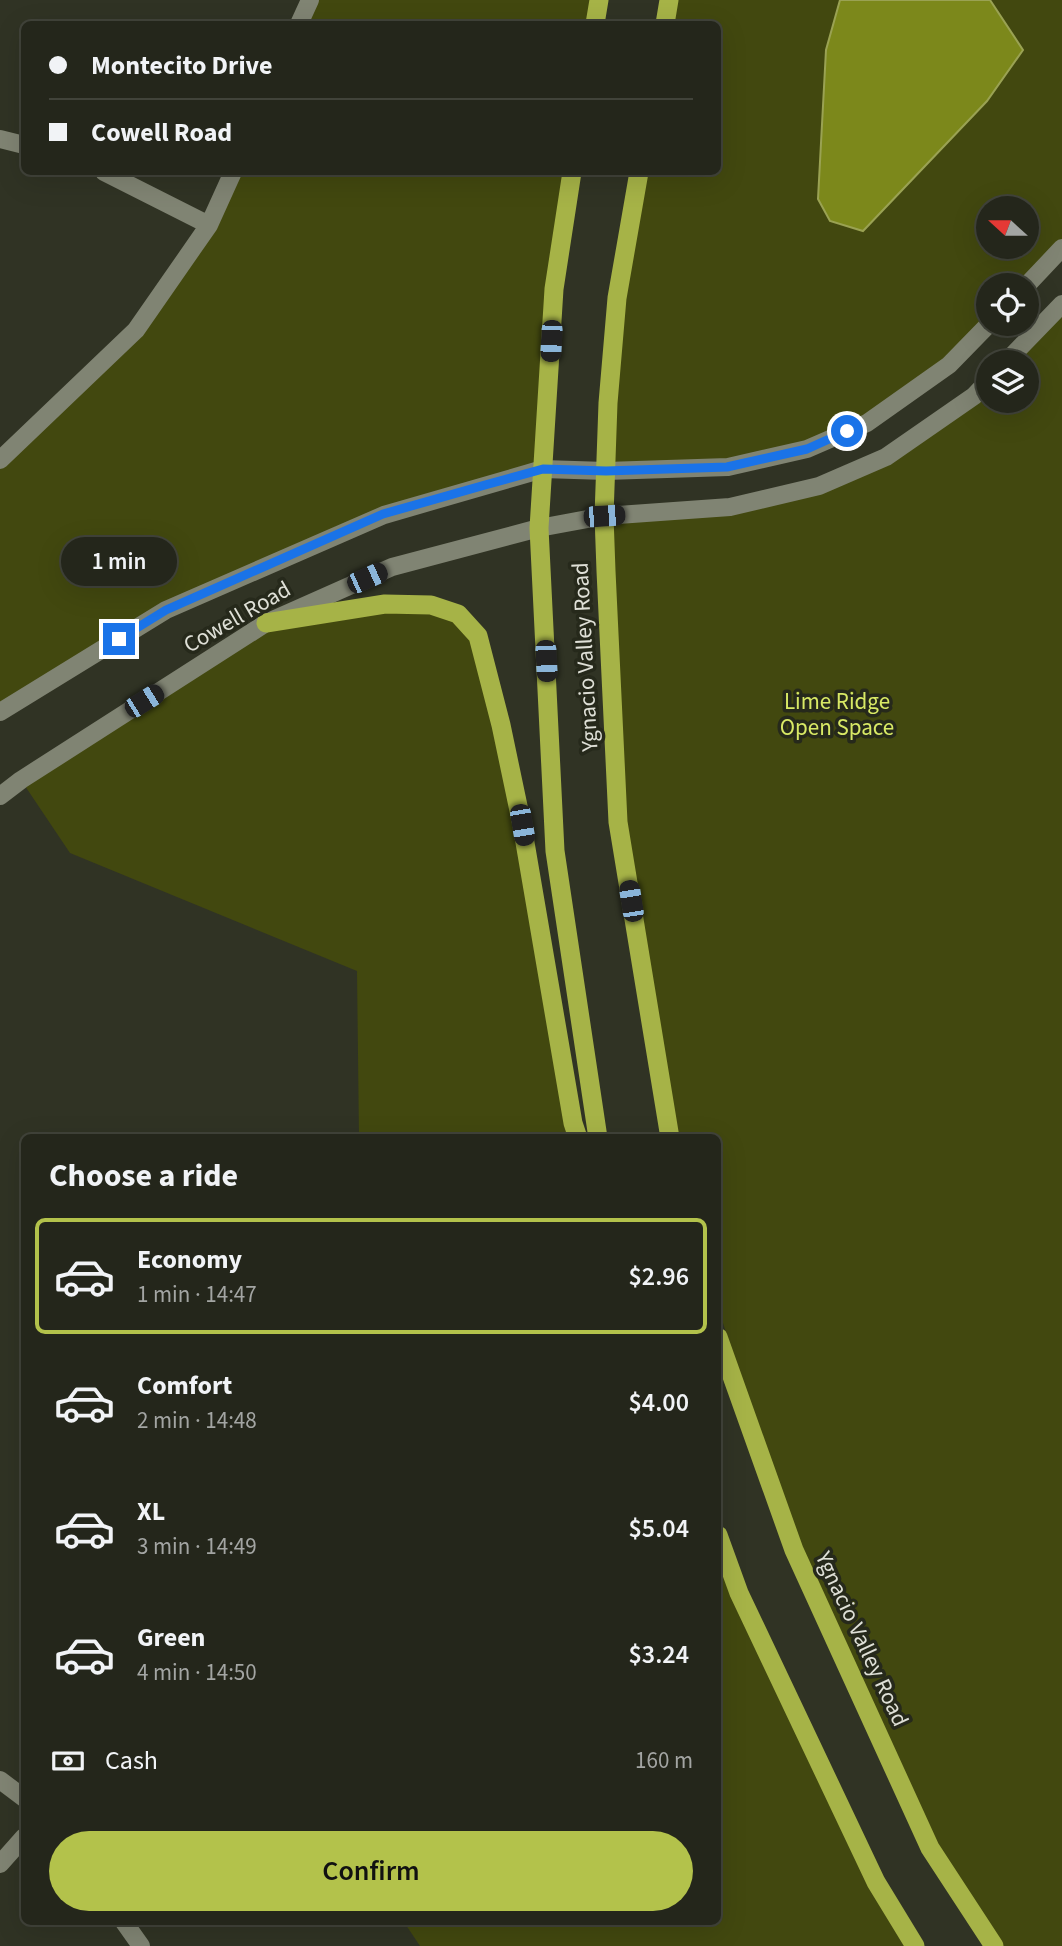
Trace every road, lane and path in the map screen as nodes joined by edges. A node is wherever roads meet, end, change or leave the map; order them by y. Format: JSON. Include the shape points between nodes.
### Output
{"nodes":[{"id":1,"x":310,"y":0,"type":"edge"},
{"id":2,"x":599,"y":0,"type":"edge"},
{"id":3,"x":669,"y":0,"type":"edge"},
{"id":4,"x":300,"y":21,"type":"edge"},
{"id":5,"x":596,"y":21,"type":"edge"},
{"id":6,"x":666,"y":21,"type":"edge"},
{"id":7,"x":0,"y":139,"type":"edge"},
{"id":8,"x":21,"y":144,"type":"edge"},
{"id":9,"x":110,"y":175,"type":"edge"},
{"id":10,"x":232,"y":175,"type":"edge"},
{"id":11,"x":572,"y":175,"type":"edge"},
{"id":12,"x":638,"y":175,"type":"edge"},
{"id":13,"x":209,"y":225,"type":"junction"},
{"id":14,"x":1062,"y":248,"type":"edge"},
{"id":15,"x":1038,"y":273,"type":"edge"},
{"id":16,"x":1062,"y":304,"type":"edge"},
{"id":17,"x":977,"y":336,"type":"edge"},
{"id":18,"x":1018,"y":350,"type":"edge"},
{"id":19,"x":976,"y":394,"type":"edge"},
{"id":20,"x":0,"y":460,"type":"edge"},
{"id":21,"x":543,"y":469,"type":"junction"},
{"id":22,"x":606,"y":471,"type":"junction"},
{"id":23,"x":604,"y":516,"type":"junction"},
{"id":24,"x":539,"y":528,"type":"junction"},
{"id":25,"x":266,"y":623,"type":"junction"},
{"id":26,"x":0,"y":712,"type":"edge"},
{"id":27,"x":0,"y":796,"type":"edge"},
{"id":28,"x":577,"y":1134,"type":"edge"},
{"id":29,"x":597,"y":1134,"type":"edge"},
{"id":30,"x":669,"y":1134,"type":"edge"},
{"id":31,"x":721,"y":1345,"type":"edge"},
{"id":32,"x":721,"y":1543,"type":"edge"},
{"id":33,"x":0,"y":1780,"type":"edge"},
{"id":34,"x":21,"y":1796,"type":"edge"},
{"id":35,"x":21,"y":1840,"type":"edge"},
{"id":36,"x":0,"y":1864,"type":"edge"},
{"id":37,"x":126,"y":1925,"type":"edge"},
{"id":38,"x":141,"y":1946,"type":"edge"},
{"id":39,"x":915,"y":1946,"type":"edge"},
{"id":40,"x":994,"y":1946,"type":"edge"}],
"edges":[{"from":1,"to":4,"type":"street"},
{"from":2,"to":5,"type":"highway"},
{"from":3,"to":6,"type":"highway"},
{"from":7,"to":8,"type":"street"},
{"from":9,"to":13,"type":"street"},
{"from":10,"to":13,"type":"street"},
{"from":11,"to":21,"type":"highway","name":"Ygnacio Valley Road","via":[[554,289]]},
{"from":12,"to":22,"type":"highway","name":"Ygnacio Valley Road","via":[[617,298]]},
{"from":13,"to":20,"type":"street","via":[[136,330]]},
{"from":14,"to":15,"type":"street"},
{"from":16,"to":18,"type":"street"},
{"from":17,"to":22,"type":"street","name":"Cowell Road","via":[[949,365],[867,423],[807,449],[727,467]]},
{"from":19,"to":23,"type":"street","name":"Cowell Road","via":[[886,457],[819,486],[730,507]]},
{"from":21,"to":22,"type":"street","name":"Cowell Road"},
{"from":21,"to":24,"type":"highway","name":"Ygnacio Valley Road"},
{"from":21,"to":26,"type":"street","name":"Cowell Road","via":[[383,514],[166,610]]},
{"from":22,"to":23,"type":"highway","name":"Ygnacio Valley Road"},
{"from":23,"to":24,"type":"street","name":"Cowell Road"},
{"from":23,"to":30,"type":"highway","name":"Ygnacio Valley Road","via":[[618,822]]},
{"from":24,"to":25,"type":"street","name":"Cowell Road","via":[[392,567]]},
{"from":24,"to":29,"type":"highway","name":"Ygnacio Valley Road","via":[[555,851]]},
{"from":25,"to":27,"type":"street","name":"Cowell Road"},
{"from":25,"to":28,"type":"highway","via":[[385,604],[431,605],[458,614],[478,636],[511,771]]},
{"from":31,"to":40,"type":"highway","name":"Ygnacio Valley Road","via":[[805,1575],[930,1848]]},
{"from":32,"to":39,"type":"highway","via":[[739,1593],[876,1882]]},
{"from":33,"to":34,"type":"street"},
{"from":35,"to":36,"type":"street"},
{"from":37,"to":38,"type":"street"}]}
